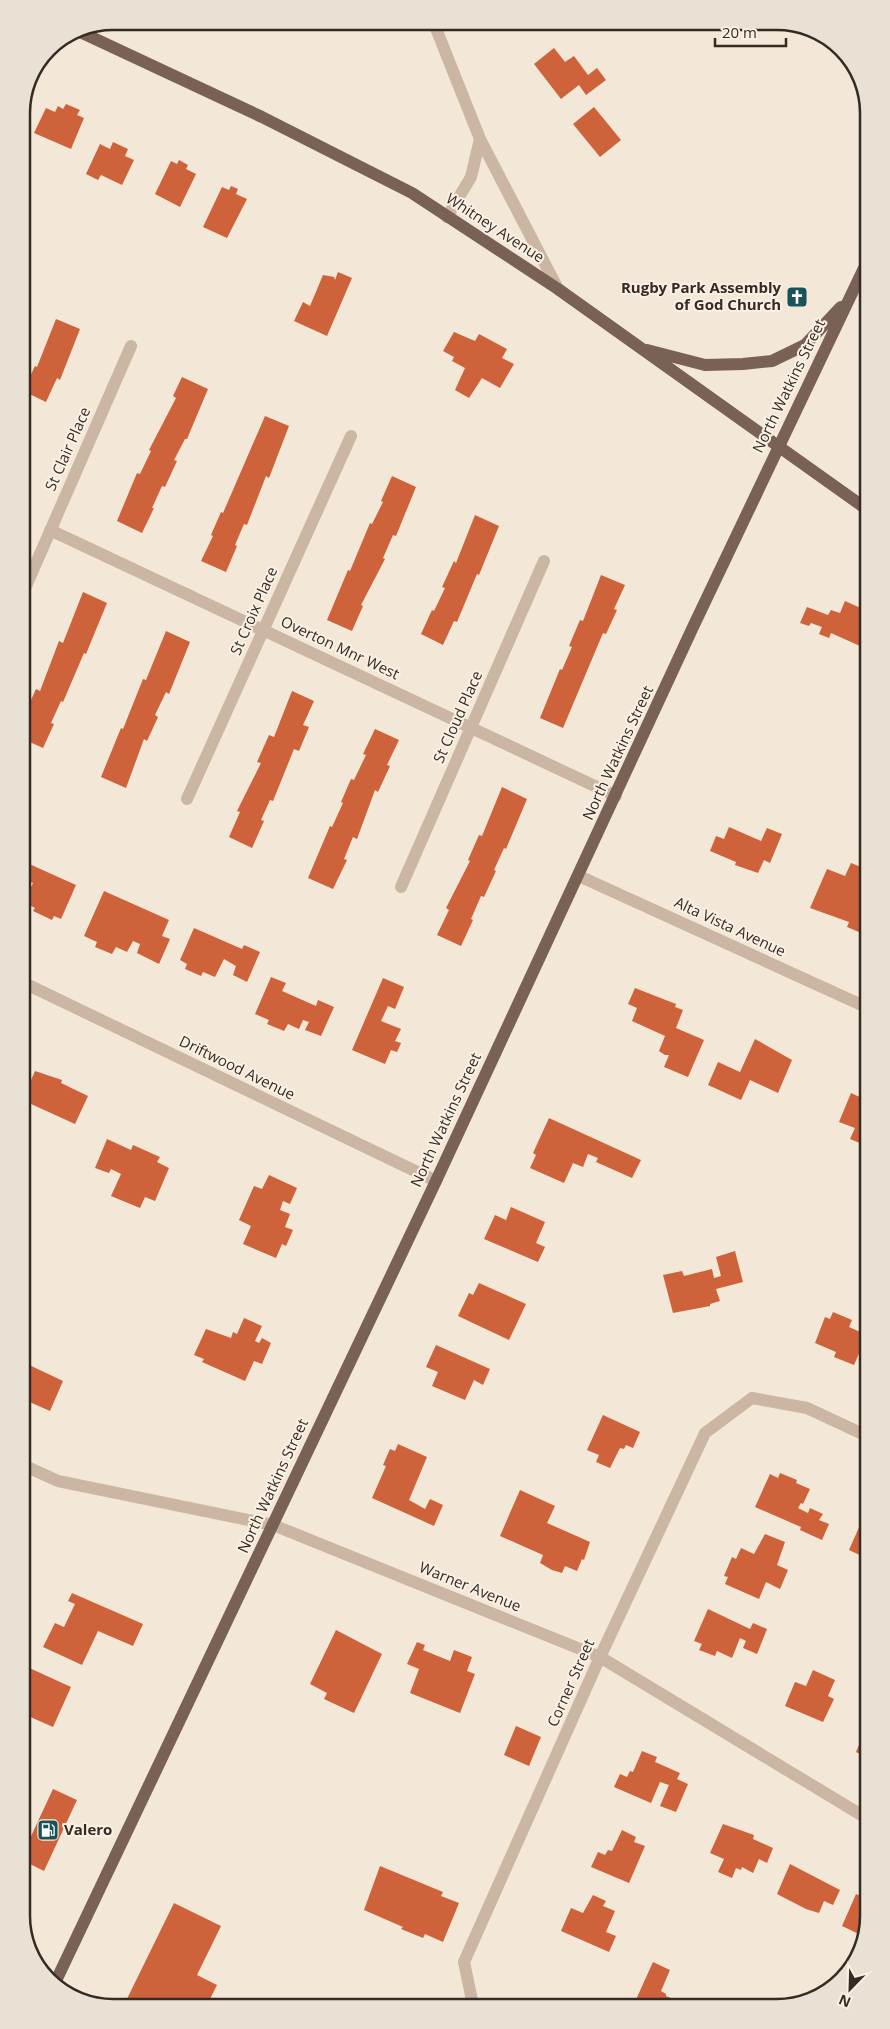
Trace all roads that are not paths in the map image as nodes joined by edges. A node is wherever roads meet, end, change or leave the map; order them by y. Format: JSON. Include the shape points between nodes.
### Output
{"nodes":[{"id":1,"x":437,"y":30,"type":"edge"},
{"id":2,"x":85,"y":34,"type":"edge"},
{"id":3,"x":480,"y":139,"type":"junction"},
{"id":4,"x":447,"y":217,"type":"junction"},
{"id":5,"x":860,"y":276,"type":"edge"},
{"id":6,"x":558,"y":289,"type":"junction"},
{"id":7,"x":849,"y":298,"type":"junction"},
{"id":8,"x":131,"y":346,"type":"dead end"},
{"id":9,"x":641,"y":348,"type":"junction"},
{"id":10,"x":351,"y":436,"type":"dead end"},
{"id":11,"x":778,"y":447,"type":"junction"},
{"id":12,"x":860,"y":504,"type":"edge"},
{"id":13,"x":50,"y":530,"type":"junction"},
{"id":14,"x":544,"y":561,"type":"dead end"},
{"id":15,"x":30,"y":577,"type":"edge"},
{"id":16,"x":263,"y":630,"type":"junction"},
{"id":17,"x":471,"y":728,"type":"junction"},
{"id":18,"x":616,"y":796,"type":"junction"},
{"id":19,"x":187,"y":799,"type":"dead end"},
{"id":20,"x":579,"y":876,"type":"junction"},
{"id":21,"x":401,"y":887,"type":"dead end"},
{"id":22,"x":30,"y":987,"type":"edge"},
{"id":23,"x":860,"y":1004,"type":"edge"},
{"id":24,"x":436,"y":1181,"type":"junction"},
{"id":25,"x":860,"y":1432,"type":"edge"},
{"id":26,"x":30,"y":1468,"type":"edge"},
{"id":27,"x":273,"y":1525,"type":"junction"},
{"id":28,"x":600,"y":1657,"type":"junction"},
{"id":29,"x":860,"y":1814,"type":"edge"},
{"id":30,"x":57,"y":1978,"type":"edge"},
{"id":31,"x":471,"y":1999,"type":"edge"}],
"edges":[{"from":1,"to":3,"type":"street"},
{"from":2,"to":4,"type":"main road","name":"Whitney Avenue","via":[[262,117],[412,194]]},
{"from":3,"to":4,"type":"street","via":[[471,176]]},
{"from":3,"to":6,"type":"street"},
{"from":4,"to":6,"type":"main road","name":"Whitney Avenue"},
{"from":5,"to":7,"type":"main road","name":"North Watkins Street"},
{"from":6,"to":9,"type":"main road","name":"Whitney Avenue"},
{"from":7,"to":9,"type":"main road","via":[[805,345],[772,361],[705,364]]},
{"from":7,"to":11,"type":"main road","name":"North Watkins Street"},
{"from":8,"to":13,"type":"street","name":"St Clair Place"},
{"from":9,"to":11,"type":"main road","name":"Whitney Avenue"},
{"from":10,"to":16,"type":"street","name":"St Croix Place"},
{"from":11,"to":12,"type":"main road","name":"Whitney Avenue"},
{"from":11,"to":18,"type":"main road","name":"North Watkins Street"},
{"from":13,"to":15,"type":"street","name":"St Clair Place"},
{"from":13,"to":16,"type":"street","name":"Overton Mnr West"},
{"from":14,"to":17,"type":"street","name":"St Cloud Place"},
{"from":16,"to":17,"type":"street","name":"Overton Mnr West"},
{"from":16,"to":19,"type":"street","name":"St Croix Place"},
{"from":17,"to":18,"type":"street","name":"Overton Mnr West"},
{"from":17,"to":21,"type":"street","name":"St Cloud Place"},
{"from":18,"to":20,"type":"main road","name":"North Watkins Street"},
{"from":20,"to":23,"type":"street","name":"Alta Vista Avenue"},
{"from":20,"to":24,"type":"main road","name":"North Watkins Street"},
{"from":22,"to":24,"type":"street","name":"Driftwood Avenue"},
{"from":24,"to":27,"type":"main road","name":"North Watkins Street"},
{"from":25,"to":28,"type":"street","name":"Corner Street","via":[[807,1408],[752,1398],[705,1433]]},
{"from":26,"to":27,"type":"street","name":"Warner Avenue","via":[[58,1481]]},
{"from":27,"to":28,"type":"street","name":"Warner Avenue"},
{"from":27,"to":30,"type":"main road","name":"North Watkins Street"},
{"from":28,"to":29,"type":"street","name":"Warner Avenue"},
{"from":28,"to":31,"type":"street","name":"Corner Street","via":[[464,1962]]}]}
